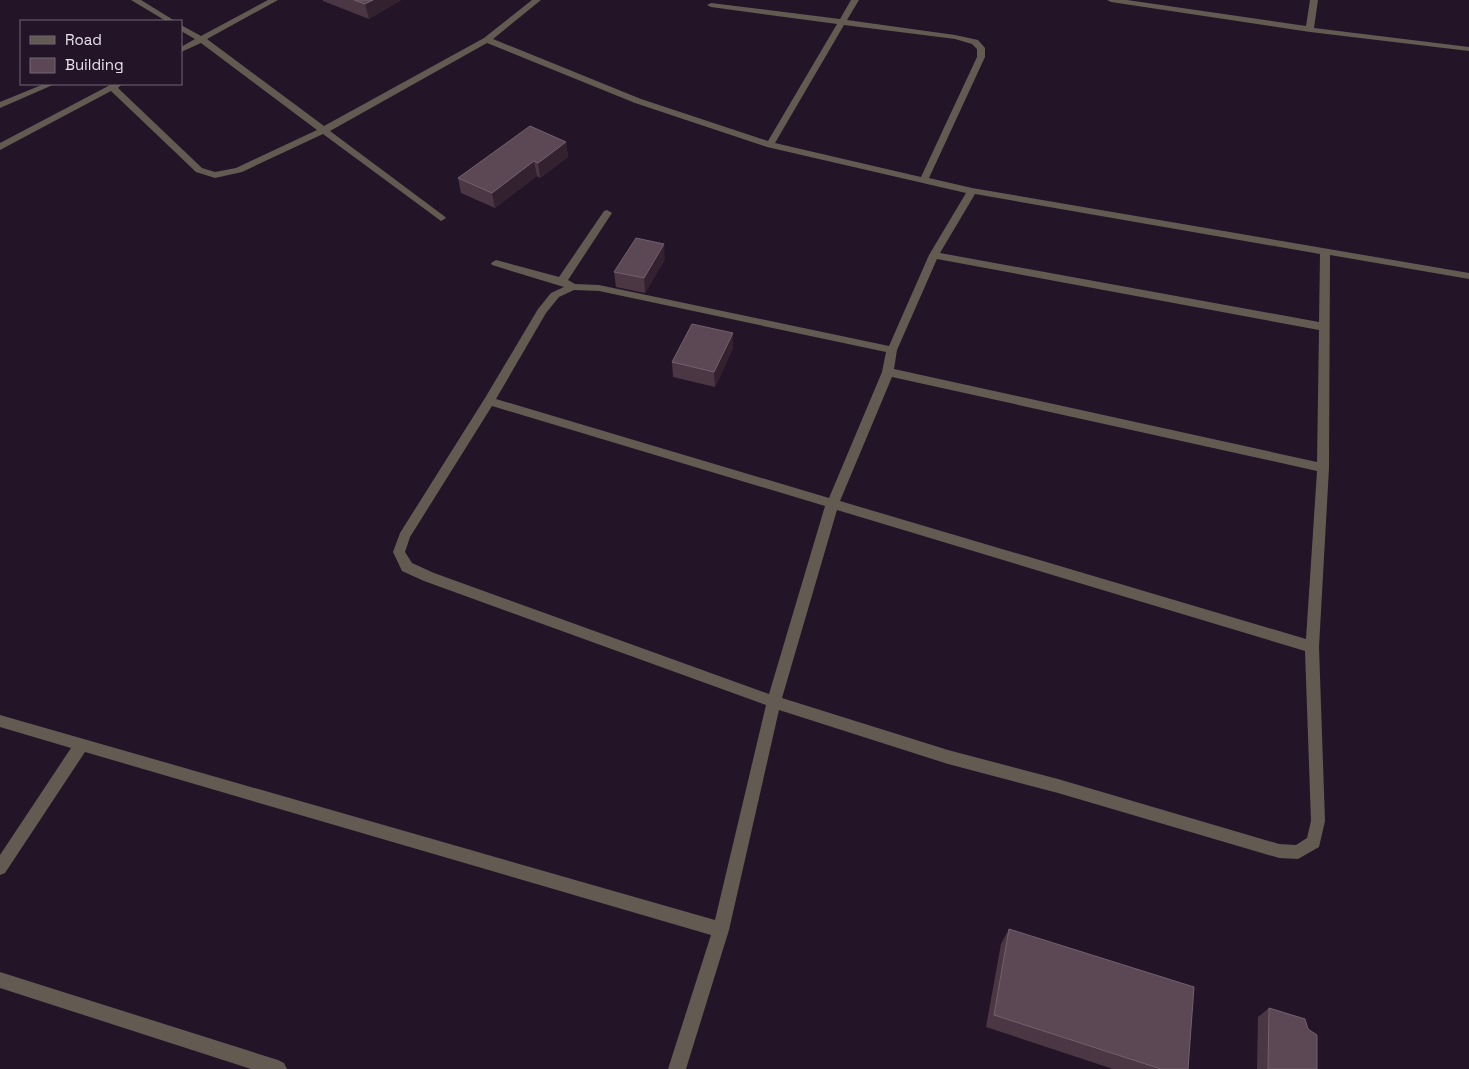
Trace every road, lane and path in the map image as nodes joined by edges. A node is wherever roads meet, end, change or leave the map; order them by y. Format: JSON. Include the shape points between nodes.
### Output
{"nodes":[{"id":1,"x":134,"y":0,"type":"edge"},
{"id":2,"x":274,"y":0,"type":"edge"},
{"id":3,"x":537,"y":0,"type":"edge"},
{"id":4,"x":855,"y":0,"type":"edge"},
{"id":5,"x":1111,"y":0,"type":"edge"},
{"id":6,"x":1314,"y":0,"type":"edge"},
{"id":7,"x":711,"y":5,"type":"dead end"},
{"id":8,"x":169,"y":20,"type":"edge"},
{"id":9,"x":842,"y":23,"type":"junction"},
{"id":10,"x":182,"y":29,"type":"edge"},
{"id":11,"x":1310,"y":30,"type":"junction"},
{"id":12,"x":201,"y":39,"type":"junction"},
{"id":13,"x":487,"y":40,"type":"junction"},
{"id":14,"x":1469,"y":48,"type":"edge"},
{"id":15,"x":182,"y":49,"type":"edge"},
{"id":16,"x":49,"y":85,"type":"edge"},
{"id":17,"x":115,"y":85,"type":"edge"},
{"id":18,"x":0,"y":105,"type":"edge"},
{"id":19,"x":322,"y":130,"type":"junction"},
{"id":20,"x":770,"y":145,"type":"junction"},
{"id":21,"x":0,"y":147,"type":"edge"},
{"id":22,"x":924,"y":180,"type":"junction"},
{"id":23,"x":972,"y":191,"type":"junction"},
{"id":24,"x":607,"y":213,"type":"dead end"},
{"id":25,"x":441,"y":218,"type":"dead end"},
{"id":26,"x":1325,"y":251,"type":"junction"},
{"id":27,"x":934,"y":255,"type":"junction"},
{"id":28,"x":496,"y":262,"type":"dead end"},
{"id":29,"x":1469,"y":276,"type":"edge"},
{"id":30,"x":562,"y":281,"type":"junction"},
{"id":31,"x":573,"y":287,"type":"junction"},
{"id":32,"x":1324,"y":327,"type":"junction"},
{"id":33,"x":892,"y":350,"type":"junction"},
{"id":34,"x":888,"y":372,"type":"junction"},
{"id":35,"x":489,"y":401,"type":"junction"},
{"id":36,"x":1323,"y":468,"type":"junction"},
{"id":37,"x":832,"y":505,"type":"junction"},
{"id":38,"x":1312,"y":647,"type":"junction"},
{"id":39,"x":774,"y":702,"type":"junction"},
{"id":40,"x":0,"y":721,"type":"edge"},
{"id":41,"x":82,"y":744,"type":"junction"},
{"id":42,"x":0,"y":868,"type":"edge"},
{"id":43,"x":721,"y":930,"type":"junction"},
{"id":44,"x":0,"y":980,"type":"edge"},
{"id":45,"x":278,"y":1069,"type":"edge"},
{"id":46,"x":677,"y":1069,"type":"edge"}],
"edges":[{"from":1,"to":8,"type":"street"},
{"from":2,"to":12,"type":"street"},
{"from":3,"to":13,"type":"street"},
{"from":4,"to":9,"type":"street"},
{"from":5,"to":11,"type":"street"},
{"from":6,"to":11,"type":"street"},
{"from":7,"to":9,"type":"street"},
{"from":9,"to":20,"type":"street"},
{"from":9,"to":22,"type":"street","via":[[955,37],[975,42],[981,48],[981,57]]},
{"from":10,"to":12,"type":"street"},
{"from":11,"to":14,"type":"street"},
{"from":12,"to":15,"type":"street"},
{"from":12,"to":19,"type":"street"},
{"from":13,"to":19,"type":"street"},
{"from":13,"to":20,"type":"street","via":[[638,101]]},
{"from":16,"to":18,"type":"street"},
{"from":17,"to":19,"type":"street","via":[[199,170],[215,175],[239,170]]},
{"from":17,"to":21,"type":"street"},
{"from":19,"to":25,"type":"street"},
{"from":20,"to":22,"type":"street"},
{"from":22,"to":23,"type":"street"},
{"from":23,"to":26,"type":"street"},
{"from":23,"to":27,"type":"street"},
{"from":24,"to":30,"type":"street"},
{"from":26,"to":29,"type":"street"},
{"from":26,"to":32,"type":"street"},
{"from":27,"to":32,"type":"street"},
{"from":27,"to":33,"type":"street"},
{"from":28,"to":30,"type":"street"},
{"from":30,"to":31,"type":"street"},
{"from":31,"to":33,"type":"street","via":[[599,288]]},
{"from":31,"to":35,"type":"street","via":[[555,295],[542,311]]},
{"from":32,"to":36,"type":"street"},
{"from":33,"to":34,"type":"street"},
{"from":34,"to":36,"type":"street"},
{"from":34,"to":37,"type":"street"},
{"from":35,"to":37,"type":"street"},
{"from":35,"to":39,"type":"street","via":[[404,536],[399,552],[407,566]]},
{"from":36,"to":38,"type":"street"},
{"from":37,"to":38,"type":"street"},
{"from":37,"to":39,"type":"street"},
{"from":38,"to":39,"type":"street","via":[[1318,821],[1314,842],[1298,852],[1279,851],[948,757]]},
{"from":39,"to":43,"type":"street"},
{"from":40,"to":41,"type":"street"},
{"from":41,"to":42,"type":"street"},
{"from":41,"to":43,"type":"street"},
{"from":43,"to":46,"type":"street"},
{"from":44,"to":45,"type":"street"}]}
